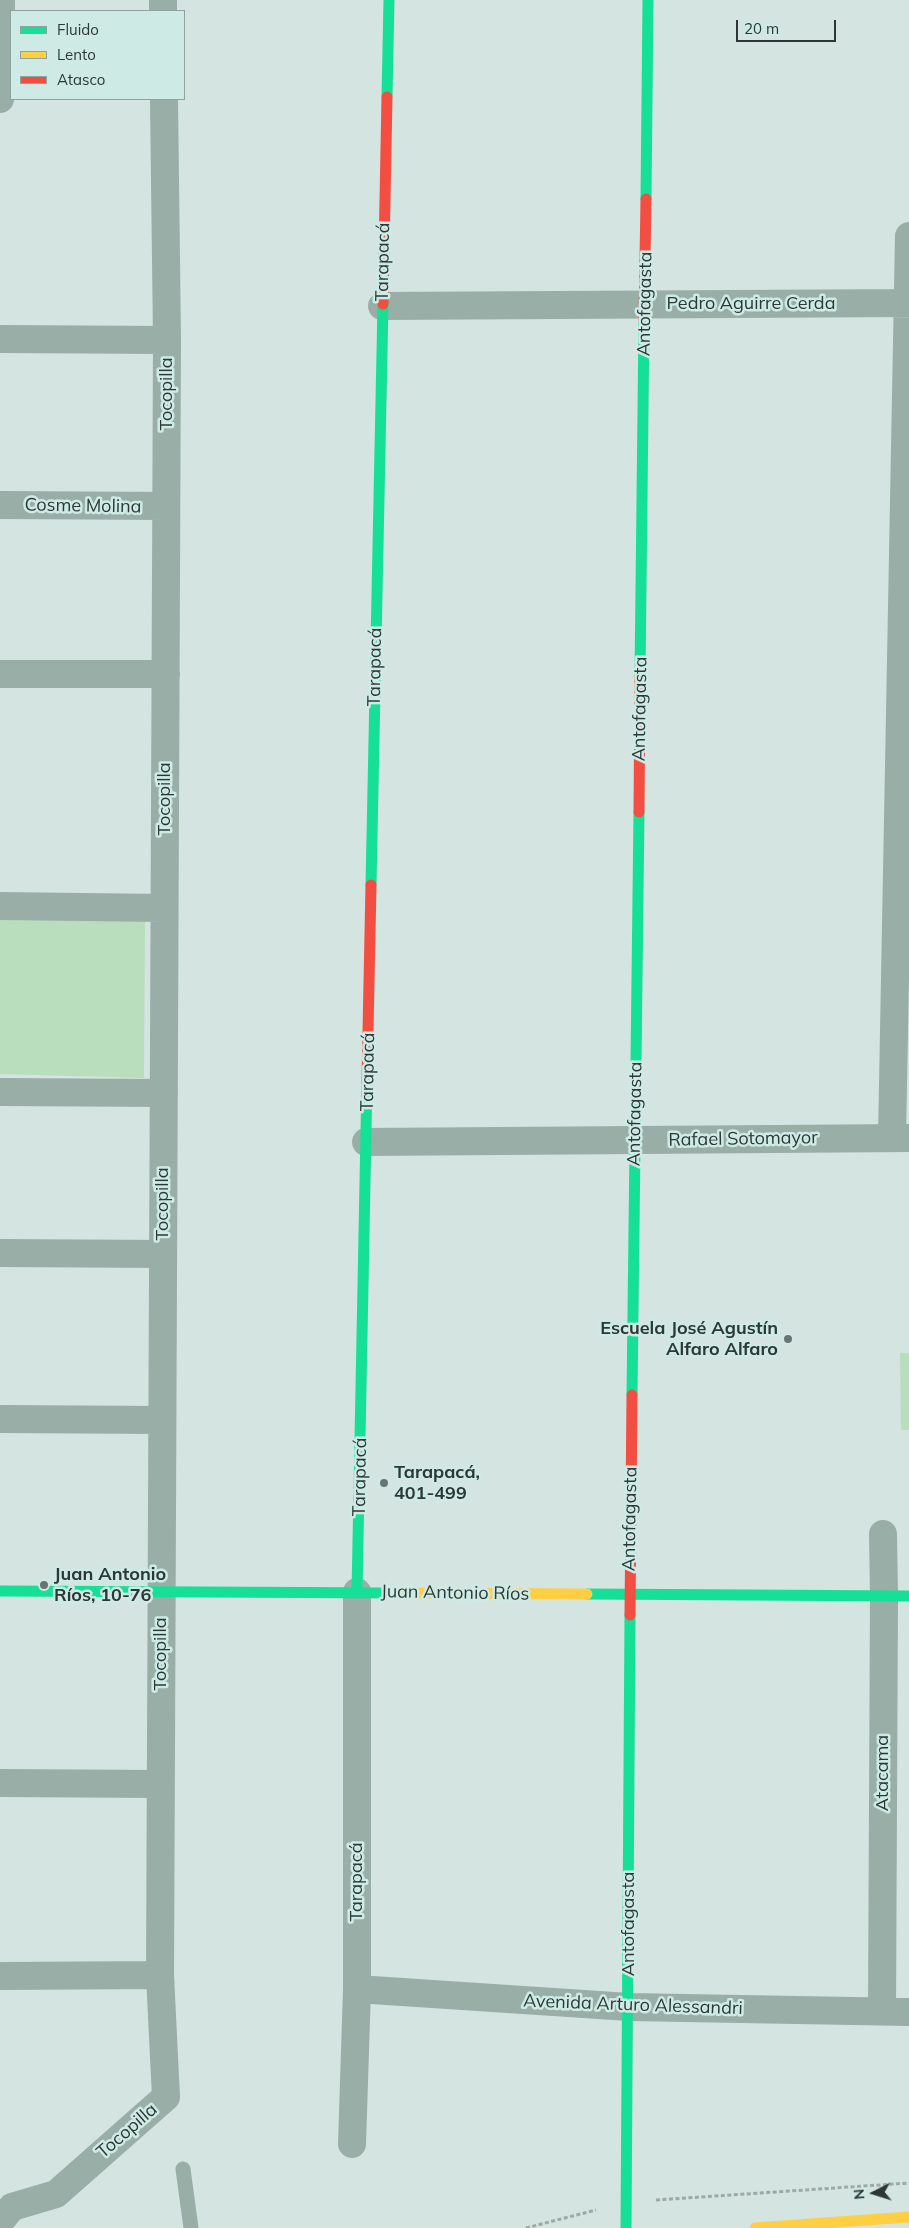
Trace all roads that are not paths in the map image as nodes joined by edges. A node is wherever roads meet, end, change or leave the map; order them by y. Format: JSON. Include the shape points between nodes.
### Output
{"nodes":[{"id":1,"x":1,"y":0,"type":"edge"},
{"id":2,"x":388,"y":0,"type":"edge"},
{"id":3,"x":648,"y":0,"type":"edge"},
{"id":4,"x":0,"y":98,"type":"edge"},
{"id":5,"x":164,"y":100,"type":"edge"},
{"id":6,"x":909,"y":236,"type":"edge"},
{"id":7,"x":908,"y":303,"type":"edge"},
{"id":8,"x":644,"y":304,"type":"junction"},
{"id":9,"x":382,"y":306,"type":"junction"},
{"id":10,"x":0,"y":339,"type":"edge"},
{"id":11,"x":167,"y":340,"type":"junction"},
{"id":12,"x":0,"y":505,"type":"edge"},
{"id":13,"x":166,"y":506,"type":"junction"},
{"id":14,"x":0,"y":674,"type":"edge"},
{"id":15,"x":166,"y":674,"type":"junction"},
{"id":16,"x":0,"y":906,"type":"edge"},
{"id":17,"x":164,"y":908,"type":"junction"},
{"id":18,"x":0,"y":1092,"type":"edge"},
{"id":19,"x":164,"y":1093,"type":"junction"},
{"id":20,"x":900,"y":1138,"type":"edge"},
{"id":21,"x":634,"y":1140,"type":"junction"},
{"id":22,"x":366,"y":1142,"type":"junction"},
{"id":23,"x":0,"y":1253,"type":"edge"},
{"id":24,"x":163,"y":1254,"type":"junction"},
{"id":25,"x":0,"y":1419,"type":"edge"},
{"id":26,"x":162,"y":1420,"type":"junction"},
{"id":27,"x":883,"y":1534,"type":"dead end"},
{"id":28,"x":0,"y":1591,"type":"edge"},
{"id":29,"x":161,"y":1592,"type":"junction"},
{"id":30,"x":358,"y":1592,"type":"junction"},
{"id":31,"x":629,"y":1594,"type":"junction"},
{"id":32,"x":897,"y":1596,"type":"edge"},
{"id":33,"x":0,"y":1783,"type":"edge"},
{"id":34,"x":160,"y":1784,"type":"junction"},
{"id":35,"x":160,"y":1975,"type":"junction"},
{"id":36,"x":0,"y":1976,"type":"edge"},
{"id":37,"x":357,"y":1989,"type":"junction"},
{"id":38,"x":629,"y":2007,"type":"junction"},
{"id":39,"x":882,"y":2012,"type":"junction"},
{"id":40,"x":909,"y":2012,"type":"edge"},
{"id":41,"x":352,"y":2144,"type":"dead end"},
{"id":42,"x":183,"y":2169,"type":"dead end"},
{"id":43,"x":909,"y":2217,"type":"edge"},
{"id":44,"x":0,"y":2222,"type":"edge"},
{"id":45,"x":191,"y":2228,"type":"edge"},
{"id":46,"x":626,"y":2228,"type":"edge"},
{"id":47,"x":755,"y":2228,"type":"edge"}],
"edges":[{"from":1,"to":4,"type":"street"},
{"from":2,"to":9,"type":"main road","name":"Tarapacá"},
{"from":3,"to":8,"type":"main road","name":"Antofagasta"},
{"from":5,"to":11,"type":"street","name":"Tocopilla"},
{"from":6,"to":7,"type":"street"},
{"from":7,"to":8,"type":"street","name":"Pedro Aguirre Cerda"},
{"from":7,"to":20,"type":"street"},
{"from":8,"to":9,"type":"street","name":"Pedro Aguirre Cerda"},
{"from":8,"to":21,"type":"main road","name":"Antofagasta"},
{"from":9,"to":22,"type":"main road","name":"Tarapacá"},
{"from":10,"to":11,"type":"street"},
{"from":11,"to":13,"type":"street","name":"Tocopilla"},
{"from":12,"to":13,"type":"street","name":"Cosme Molina"},
{"from":13,"to":15,"type":"street","name":"Tocopilla"},
{"from":14,"to":15,"type":"street"},
{"from":15,"to":17,"type":"street","name":"Tocopilla"},
{"from":16,"to":17,"type":"street"},
{"from":17,"to":19,"type":"street","name":"Tocopilla"},
{"from":18,"to":19,"type":"street"},
{"from":19,"to":24,"type":"street","name":"Tocopilla"},
{"from":20,"to":21,"type":"street","name":"Rafael Sotomayor"},
{"from":21,"to":22,"type":"street","name":"Rafael Sotomayor"},
{"from":21,"to":31,"type":"main road","name":"Antofagasta"},
{"from":22,"to":30,"type":"main road","name":"Tarapacá"},
{"from":23,"to":24,"type":"street"},
{"from":24,"to":26,"type":"street","name":"Tocopilla"},
{"from":25,"to":26,"type":"street"},
{"from":26,"to":29,"type":"street","name":"Tocopilla"},
{"from":27,"to":32,"type":"street","name":"Atacama"},
{"from":28,"to":29,"type":"main road","name":"Juan Antonio Ríos"},
{"from":29,"to":30,"type":"main road","name":"Juan Antonio Ríos"},
{"from":29,"to":34,"type":"street","name":"Tocopilla"},
{"from":30,"to":31,"type":"main road","name":"Juan Antonio Ríos"},
{"from":30,"to":37,"type":"street","name":"Tarapacá"},
{"from":31,"to":32,"type":"main road","name":"Juan Antonio Ríos"},
{"from":31,"to":38,"type":"main road","name":"Antofagasta"},
{"from":32,"to":39,"type":"street","name":"Atacama"},
{"from":33,"to":34,"type":"street"},
{"from":34,"to":35,"type":"street","name":"Tocopilla"},
{"from":35,"to":36,"type":"street"},
{"from":35,"to":44,"type":"street","name":"Tocopilla","via":[[166,2098],[56,2194],[12,2207]]},
{"from":37,"to":38,"type":"street","name":"Avenida Arturo Alessandri"},
{"from":37,"to":41,"type":"street","name":"Tarapacá"},
{"from":38,"to":39,"type":"street","name":"Avenida Arturo Alessandri"},
{"from":38,"to":46,"type":"main road","name":"Antofagasta"},
{"from":39,"to":40,"type":"street","name":"Avenida Arturo Alessandri"},
{"from":42,"to":45,"type":"lane"},
{"from":43,"to":47,"type":"main road"}]}
